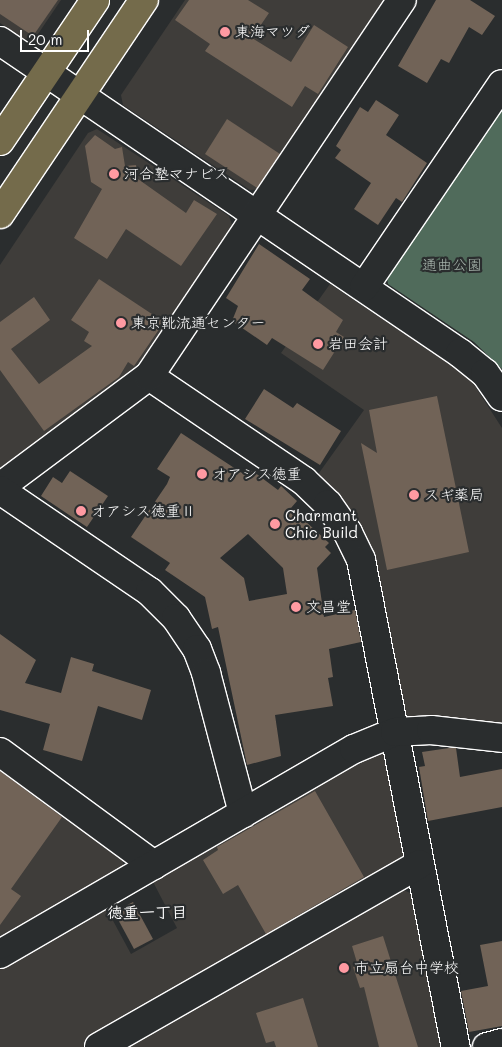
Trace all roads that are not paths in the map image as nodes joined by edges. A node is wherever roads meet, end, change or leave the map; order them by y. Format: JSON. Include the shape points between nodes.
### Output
{"nodes":[{"id":1,"x":95,"y":0,"type":"edge"},
{"id":2,"x":144,"y":0,"type":"edge"},
{"id":3,"x":402,"y":0,"type":"edge"},
{"id":4,"x":0,"y":41,"type":"edge"},
{"id":5,"x":46,"y":75,"type":"junction"},
{"id":6,"x":502,"y":84,"type":"edge"},
{"id":7,"x":79,"y":97,"type":"junction"},
{"id":8,"x":0,"y":141,"type":"edge"},
{"id":9,"x":0,"y":214,"type":"edge"},
{"id":10,"x":256,"y":216,"type":"junction"},
{"id":11,"x":364,"y":287,"type":"junction"},
{"id":12,"x":149,"y":376,"type":"junction"},
{"id":13,"x":502,"y":396,"type":"edge"},
{"id":14,"x":0,"y":489,"type":"edge"},
{"id":15,"x":395,"y":732,"type":"junction"},
{"id":16,"x":502,"y":738,"type":"edge"},
{"id":17,"x":0,"y":752,"type":"edge"},
{"id":18,"x":243,"y":813,"type":"junction"},
{"id":19,"x":420,"y":864,"type":"junction"},
{"id":20,"x":154,"y":865,"type":"junction"},
{"id":21,"x":0,"y":954,"type":"edge"},
{"id":22,"x":502,"y":1043,"type":"edge"},
{"id":23,"x":99,"y":1047,"type":"edge"},
{"id":24,"x":456,"y":1047,"type":"edge"},
{"id":25,"x":487,"y":1047,"type":"edge"}],
"edges":[{"from":1,"to":5,"type":"main road"},
{"from":2,"to":7,"type":"main road"},
{"from":3,"to":10,"type":"street"},
{"from":4,"to":5,"type":"street"},
{"from":5,"to":7,"type":"street"},
{"from":5,"to":8,"type":"main road"},
{"from":6,"to":11,"type":"street"},
{"from":7,"to":9,"type":"main road"},
{"from":7,"to":10,"type":"street"},
{"from":10,"to":11,"type":"street"},
{"from":10,"to":12,"type":"street"},
{"from":11,"to":13,"type":"street","via":[[460,353],[485,373]]},
{"from":12,"to":14,"type":"street"},
{"from":12,"to":15,"type":"street","via":[[304,481],[328,504],[348,532],[361,560],[369,592]]},
{"from":14,"to":18,"type":"street","via":[[150,592],[176,618],[197,648],[206,673]]},
{"from":15,"to":16,"type":"street","via":[[432,730]]},
{"from":15,"to":18,"type":"street","via":[[354,749]]},
{"from":15,"to":19,"type":"street"},
{"from":17,"to":20,"type":"street"},
{"from":18,"to":20,"type":"street"},
{"from":19,"to":23,"type":"street"},
{"from":19,"to":24,"type":"street"},
{"from":20,"to":21,"type":"street"},
{"from":22,"to":25,"type":"street"}]}
